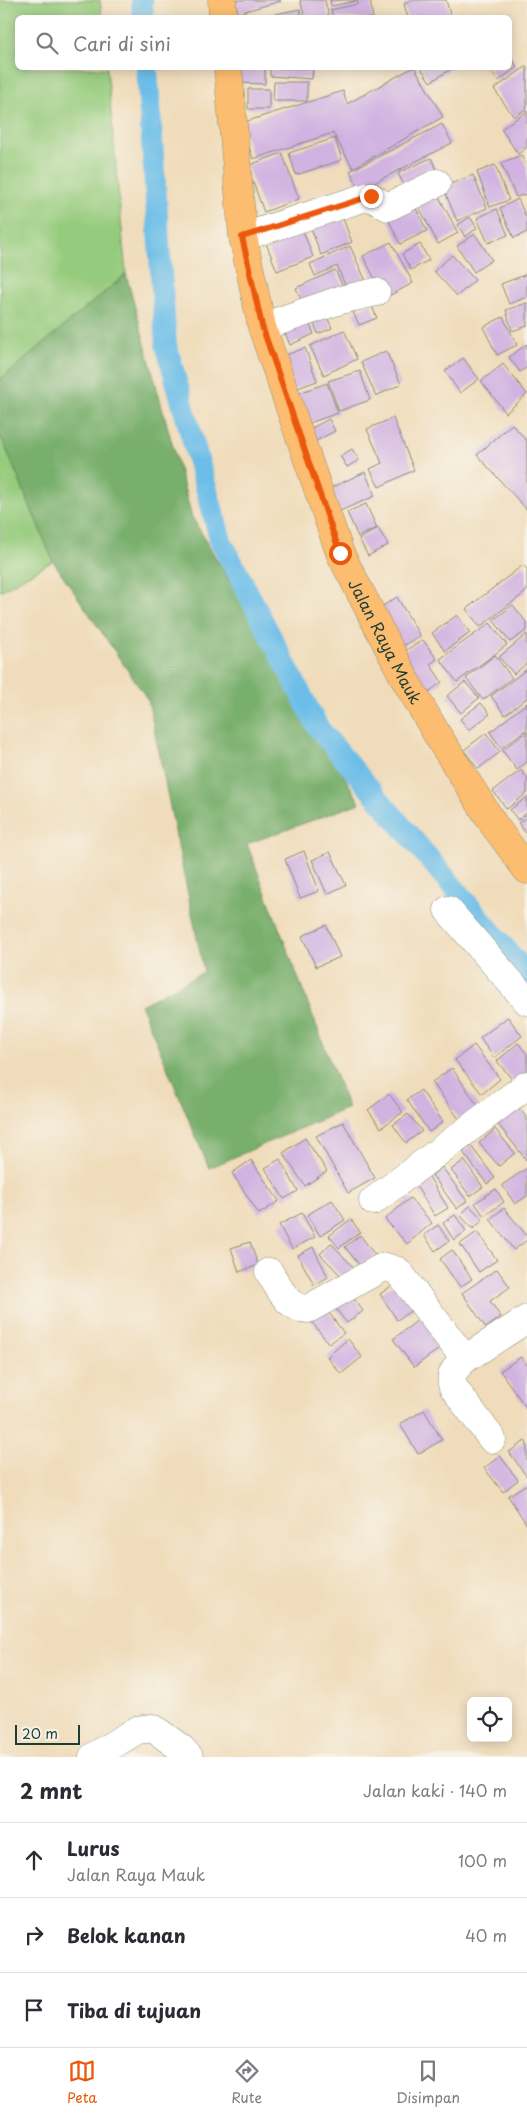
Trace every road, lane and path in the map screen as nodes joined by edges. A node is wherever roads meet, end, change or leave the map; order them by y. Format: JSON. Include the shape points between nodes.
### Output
{"nodes":[{"id":1,"x":222,"y":0,"type":"edge"},
{"id":2,"x":223,"y":15,"type":"edge"},
{"id":3,"x":228,"y":70,"type":"edge"},
{"id":4,"x":437,"y":184,"type":"dead end"},
{"id":5,"x":242,"y":237,"type":"junction"},
{"id":6,"x":376,"y":292,"type":"dead end"},
{"id":7,"x":262,"y":326,"type":"junction"},
{"id":8,"x":527,"y":870,"type":"edge"},
{"id":9,"x":448,"y":910,"type":"dead end"},
{"id":10,"x":527,"y":1001,"type":"edge"},
{"id":11,"x":527,"y":1085,"type":"edge"},
{"id":12,"x":373,"y":1201,"type":"dead end"},
{"id":13,"x":269,"y":1272,"type":"dead end"},
{"id":14,"x":527,"y":1319,"type":"edge"},
{"id":15,"x":465,"y":1359,"type":"junction"},
{"id":16,"x":492,"y":1439,"type":"dead end"},
{"id":17,"x":93,"y":1757,"type":"edge"},
{"id":18,"x":189,"y":1757,"type":"edge"}],
"edges":[{"from":1,"to":2,"type":"main road"},
{"from":3,"to":5,"type":"main road","name":"Jalan Raya Mauk"},
{"from":4,"to":5,"type":"street","via":[[388,207],[369,196]]},
{"from":5,"to":7,"type":"main road","name":"Jalan Raya Mauk"},
{"from":6,"to":7,"type":"street","via":[[340,300]]},
{"from":7,"to":8,"type":"main road","name":"Jalan Raya Mauk","via":[[340,553],[433,728],[494,825]]},
{"from":9,"to":10,"type":"street"},
{"from":11,"to":12,"type":"street"},
{"from":13,"to":15,"type":"street","via":[[291,1304],[308,1309],[381,1268],[392,1268],[398,1271]]},
{"from":14,"to":15,"type":"street"},
{"from":15,"to":16,"type":"street","via":[[454,1371],[453,1387]]},
{"from":17,"to":18,"type":"street","via":[[137,1730],[153,1728]]}]}
